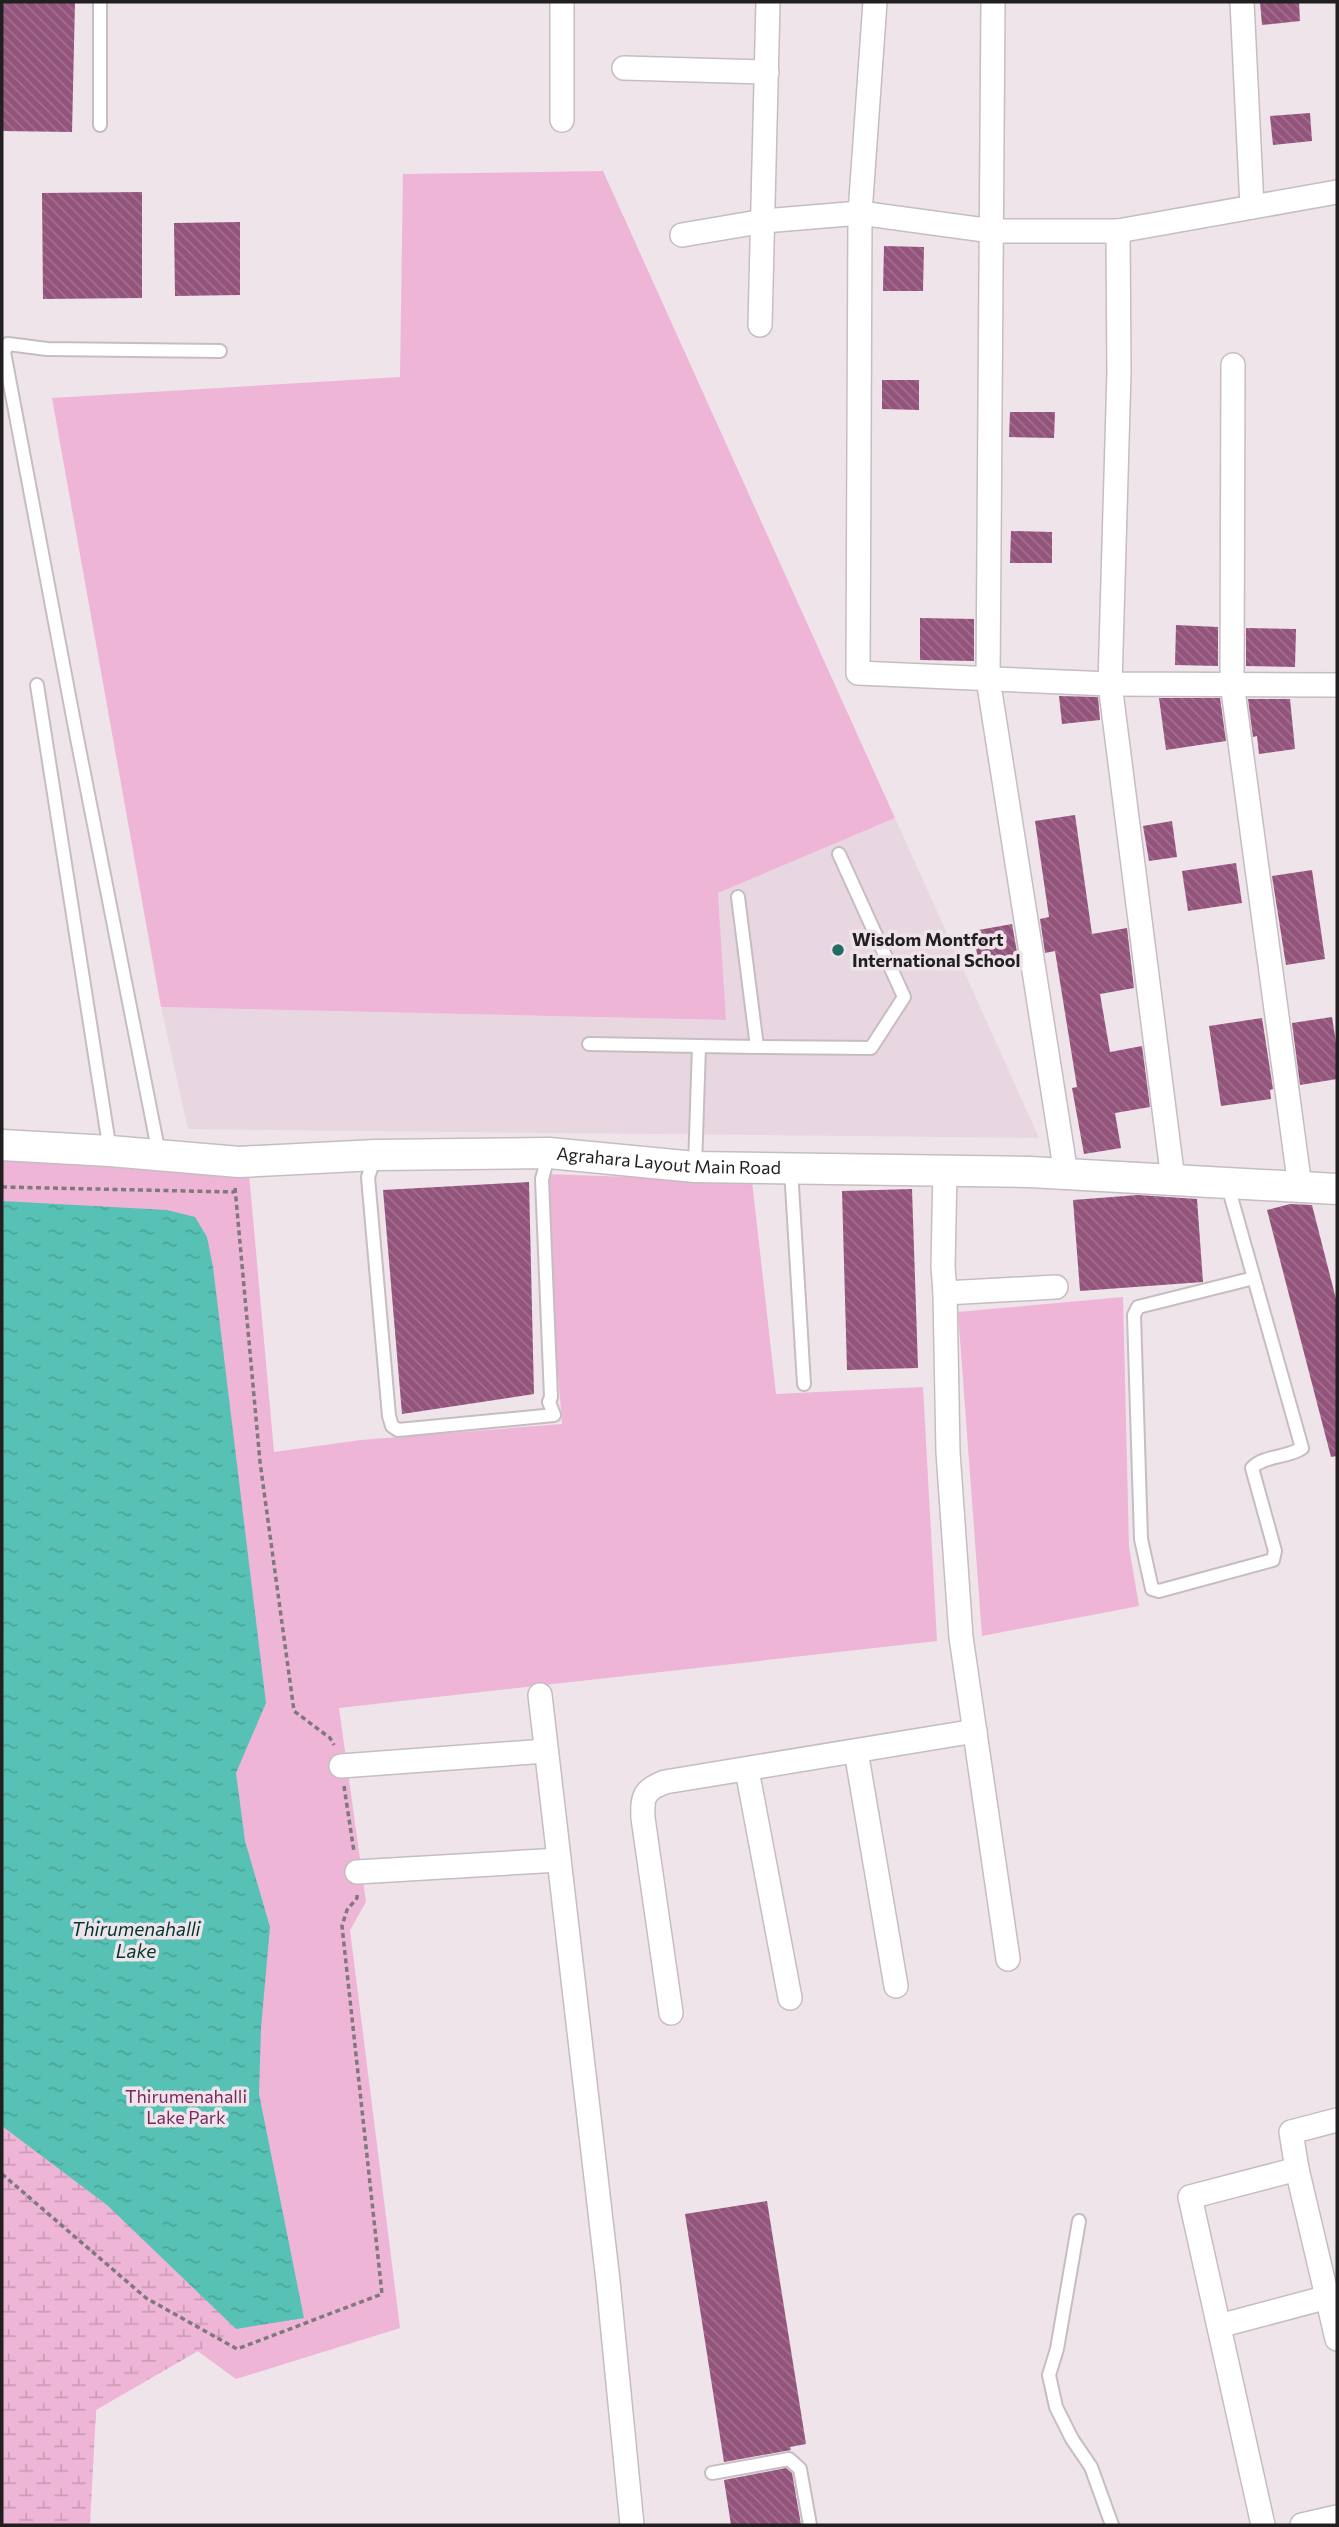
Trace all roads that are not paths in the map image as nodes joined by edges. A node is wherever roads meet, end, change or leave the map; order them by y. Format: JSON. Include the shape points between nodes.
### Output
{"nodes":[{"id":1,"x":100,"y":2,"type":"edge"},
{"id":2,"x":562,"y":2,"type":"edge"},
{"id":3,"x":768,"y":2,"type":"edge"},
{"id":4,"x":875,"y":2,"type":"edge"},
{"id":5,"x":993,"y":2,"type":"edge"},
{"id":6,"x":1242,"y":2,"type":"edge"},
{"id":7,"x":624,"y":68,"type":"dead end"},
{"id":8,"x":767,"y":72,"type":"junction"},
{"id":9,"x":562,"y":120,"type":"dead end"},
{"id":10,"x":100,"y":125,"type":"dead end"},
{"id":11,"x":1337,"y":192,"type":"edge"},
{"id":12,"x":1252,"y":207,"type":"junction"},
{"id":13,"x":860,"y":213,"type":"junction"},
{"id":14,"x":764,"y":221,"type":"junction"},
{"id":15,"x":992,"y":231,"type":"junction"},
{"id":16,"x":1118,"y":231,"type":"junction"},
{"id":17,"x":682,"y":235,"type":"dead end"},
{"id":18,"x":760,"y":325,"type":"dead end"},
{"id":19,"x":220,"y":351,"type":"dead end"},
{"id":20,"x":1233,"y":365,"type":"dead end"},
{"id":21,"x":988,"y":679,"type":"junction"},
{"id":22,"x":1232,"y":683,"type":"junction"},
{"id":23,"x":1110,"y":684,"type":"junction"},
{"id":24,"x":37,"y":685,"type":"dead end"},
{"id":25,"x":1337,"y":685,"type":"edge"},
{"id":26,"x":839,"y":854,"type":"dead end"},
{"id":27,"x":738,"y":897,"type":"dead end"},
{"id":28,"x":589,"y":1044,"type":"dead end"},
{"id":29,"x":699,"y":1046,"type":"junction"},
{"id":30,"x":757,"y":1047,"type":"junction"},
{"id":31,"x":2,"y":1145,"type":"edge"},
{"id":32,"x":110,"y":1151,"type":"junction"},
{"id":33,"x":550,"y":1153,"type":"junction"},
{"id":34,"x":159,"y":1155,"type":"junction"},
{"id":35,"x":376,"y":1155,"type":"junction"},
{"id":36,"x":695,"y":1167,"type":"junction"},
{"id":37,"x":791,"y":1168,"type":"junction"},
{"id":38,"x":945,"y":1170,"type":"junction"},
{"id":39,"x":1066,"y":1174,"type":"junction"},
{"id":40,"x":1173,"y":1180,"type":"junction"},
{"id":41,"x":1227,"y":1183,"type":"junction"},
{"id":42,"x":1300,"y":1187,"type":"junction"},
{"id":43,"x":1337,"y":1189,"type":"edge"},
{"id":44,"x":1254,"y":1278,"type":"junction"},
{"id":45,"x":1056,"y":1287,"type":"dead end"},
{"id":46,"x":945,"y":1293,"type":"junction"},
{"id":47,"x":804,"y":1384,"type":"dead end"},
{"id":48,"x":540,"y":1695,"type":"dead end"},
{"id":49,"x":975,"y":1731,"type":"junction"},
{"id":50,"x":546,"y":1751,"type":"junction"},
{"id":51,"x":856,"y":1751,"type":"junction"},
{"id":52,"x":341,"y":1766,"type":"road end"},
{"id":53,"x":747,"y":1770,"type":"junction"},
{"id":54,"x":559,"y":1860,"type":"junction"},
{"id":55,"x":357,"y":1872,"type":"road end"},
{"id":56,"x":1008,"y":1959,"type":"dead end"},
{"id":57,"x":896,"y":1986,"type":"dead end"},
{"id":58,"x":790,"y":1998,"type":"dead end"},
{"id":59,"x":671,"y":2013,"type":"dead end"},
{"id":60,"x":1337,"y":2120,"type":"edge"},
{"id":61,"x":1297,"y":2169,"type":"junction"},
{"id":62,"x":1079,"y":2221,"type":"dead end"},
{"id":63,"x":1328,"y":2297,"type":"junction"},
{"id":64,"x":1219,"y":2326,"type":"junction"},
{"id":65,"x":1337,"y":2339,"type":"edge"},
{"id":66,"x":712,"y":2473,"type":"dead end"},
{"id":67,"x":1337,"y":2517,"type":"edge"},
{"id":68,"x":632,"y":2525,"type":"edge"},
{"id":69,"x":810,"y":2525,"type":"edge"},
{"id":70,"x":1112,"y":2525,"type":"edge"},
{"id":71,"x":1263,"y":2525,"type":"edge"},
{"id":72,"x":1302,"y":2525,"type":"edge"}],
"edges":[{"from":1,"to":10,"type":"lane"},
{"from":2,"to":9,"type":"street"},
{"from":3,"to":8,"type":"street"},
{"from":4,"to":13,"type":"street"},
{"from":5,"to":15,"type":"street"},
{"from":6,"to":12,"type":"street"},
{"from":7,"to":8,"type":"street"},
{"from":8,"to":14,"type":"street"},
{"from":11,"to":12,"type":"street"},
{"from":12,"to":16,"type":"street"},
{"from":13,"to":14,"type":"street"},
{"from":13,"to":15,"type":"street"},
{"from":13,"to":21,"type":"street","via":[[858,673]]},
{"from":14,"to":17,"type":"street"},
{"from":14,"to":18,"type":"street"},
{"from":15,"to":16,"type":"street"},
{"from":15,"to":21,"type":"street"},
{"from":16,"to":23,"type":"street"},
{"from":19,"to":34,"type":"lane","via":[[47,349],[9,344],[4,352]]},
{"from":20,"to":22,"type":"street"},
{"from":21,"to":23,"type":"street"},
{"from":21,"to":39,"type":"street"},
{"from":22,"to":23,"type":"street"},
{"from":22,"to":25,"type":"street"},
{"from":22,"to":42,"type":"street"},
{"from":23,"to":40,"type":"street"},
{"from":24,"to":32,"type":"lane"},
{"from":26,"to":30,"type":"lane","via":[[904,997],[871,1048]]},
{"from":27,"to":30,"type":"lane"},
{"from":28,"to":29,"type":"lane"},
{"from":29,"to":30,"type":"lane"},
{"from":29,"to":36,"type":"lane"},
{"from":31,"to":32,"type":"street","name":"Agrahara Layout Main Road"},
{"from":32,"to":34,"type":"street","name":"Agrahara Layout Main Road"},
{"from":33,"to":35,"type":"street","name":"Agrahara Layout Main Road"},
{"from":33,"to":35,"type":"lane","via":[[542,1179],[549,1402],[554,1415],[398,1430],[388,1416],[368,1177]]},
{"from":33,"to":36,"type":"street","name":"Agrahara Layout Main Road"},
{"from":34,"to":35,"type":"street","name":"Agrahara Layout Main Road","via":[[239,1162]]},
{"from":36,"to":37,"type":"street","name":"Agrahara Layout Main Road"},
{"from":37,"to":38,"type":"street","name":"Agrahara Layout Main Road"},
{"from":37,"to":47,"type":"lane"},
{"from":38,"to":39,"type":"street","name":"Agrahara Layout Main Road"},
{"from":38,"to":46,"type":"street"},
{"from":39,"to":40,"type":"street","name":"Agrahara Layout Main Road"},
{"from":40,"to":41,"type":"street","name":"Agrahara Layout Main Road"},
{"from":41,"to":42,"type":"street","name":"Agrahara Layout Main Road"},
{"from":41,"to":44,"type":"lane"},
{"from":42,"to":43,"type":"street","name":"Agrahara Layout Main Road"},
{"from":44,"to":44,"type":"lane","via":[[1139,1307],[1134,1315],[1141,1539],[1152,1589],[1159,1591],[1273,1560],[1275,1551],[1252,1468],[1302,1448]]},
{"from":45,"to":46,"type":"street"},
{"from":46,"to":49,"type":"street","via":[[951,1491],[961,1637]]},
{"from":48,"to":50,"type":"street"},
{"from":49,"to":51,"type":"street"},
{"from":49,"to":56,"type":"street"},
{"from":50,"to":52,"type":"street"},
{"from":50,"to":54,"type":"street"},
{"from":51,"to":53,"type":"street"},
{"from":51,"to":57,"type":"street"},
{"from":53,"to":58,"type":"street"},
{"from":53,"to":59,"type":"street","via":[[666,1782],[652,1787],[642,1800]]},
{"from":54,"to":55,"type":"street"},
{"from":54,"to":68,"type":"street"},
{"from":60,"to":61,"type":"street","via":[[1291,2132]]},
{"from":61,"to":63,"type":"street"},
{"from":61,"to":64,"type":"street","via":[[1190,2196]]},
{"from":62,"to":70,"type":"lane","via":[[1049,2375],[1056,2407],[1091,2466]]},
{"from":63,"to":64,"type":"street"},
{"from":63,"to":65,"type":"street"},
{"from":64,"to":71,"type":"street"},
{"from":66,"to":69,"type":"lane","via":[[789,2459],[800,2469]]},
{"from":67,"to":72,"type":"street"}]}
